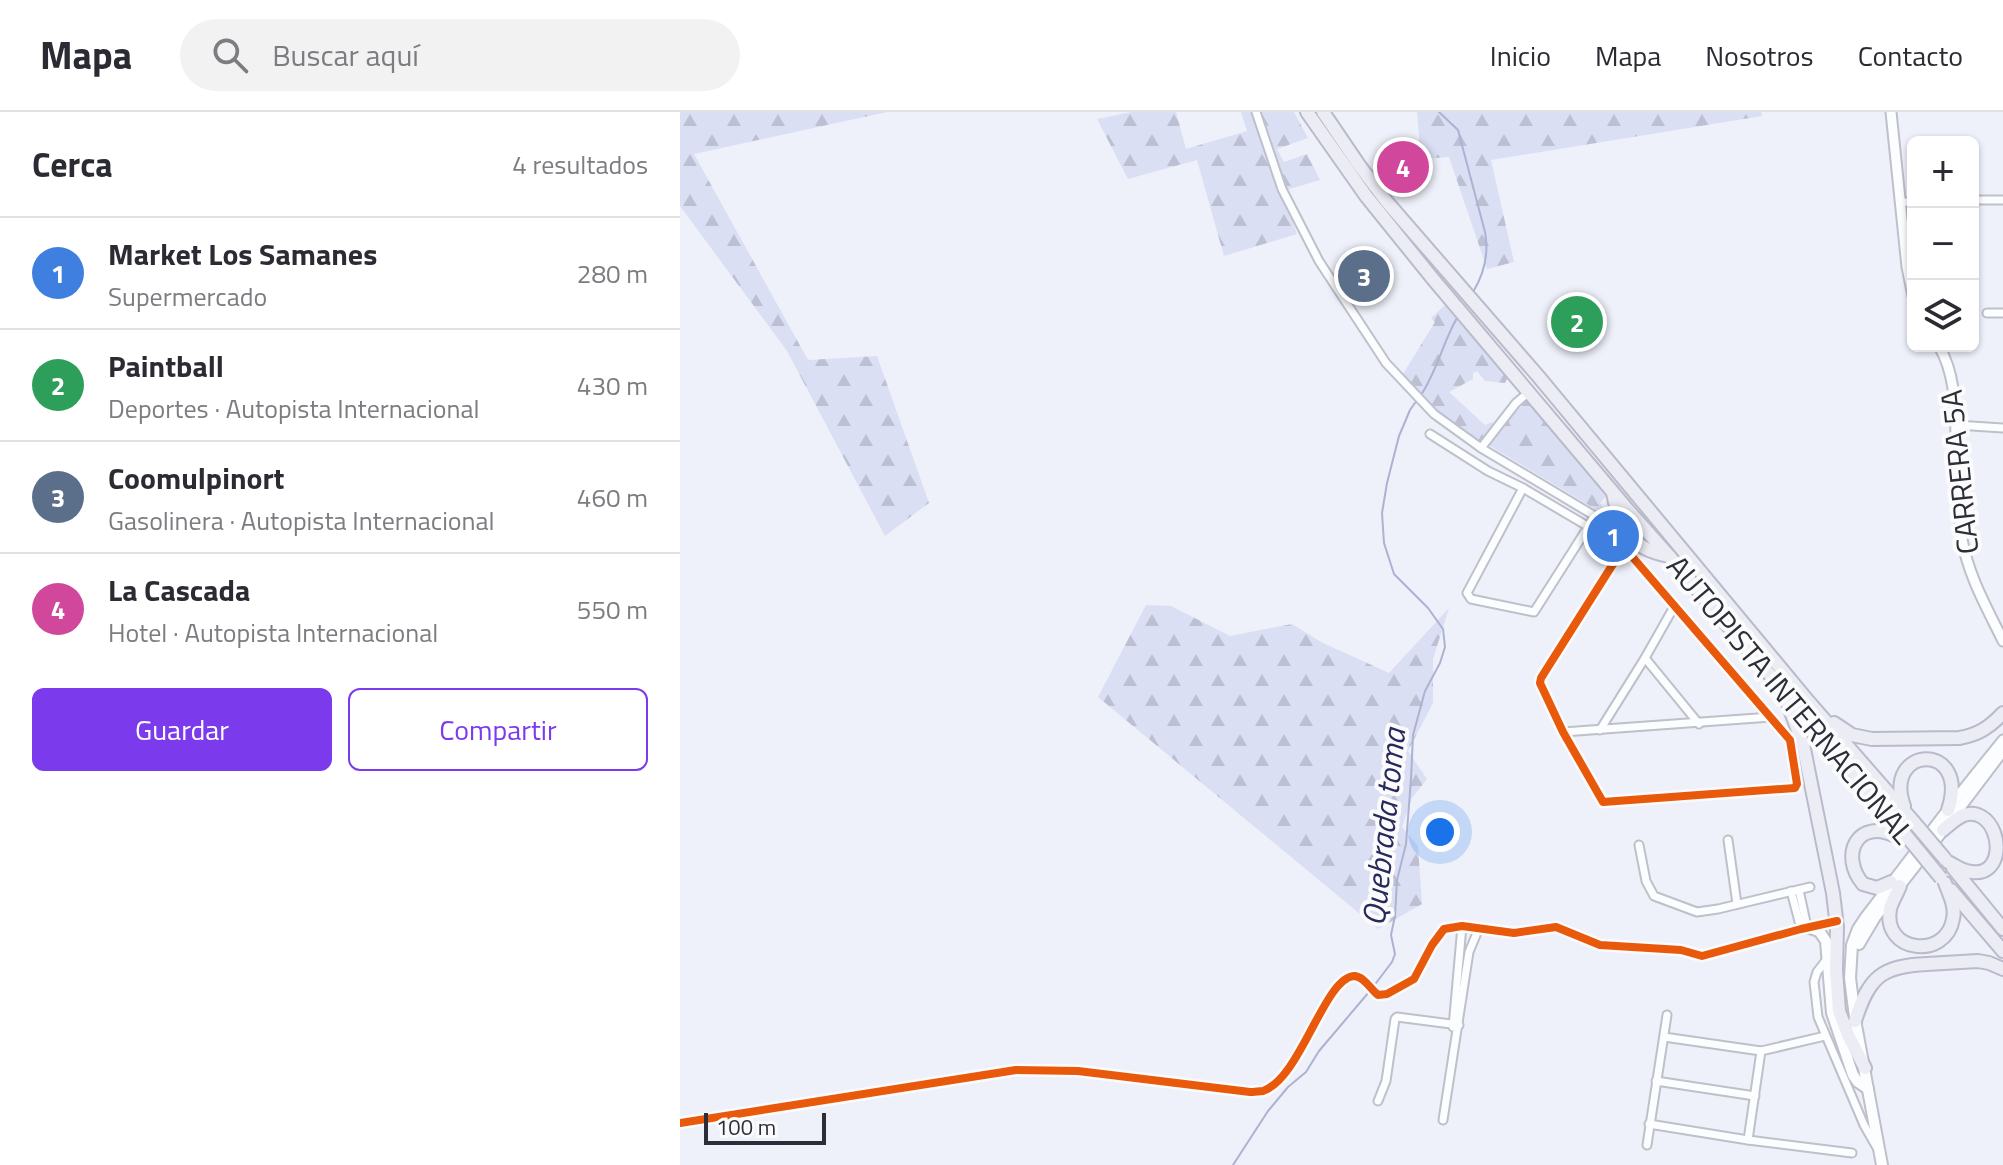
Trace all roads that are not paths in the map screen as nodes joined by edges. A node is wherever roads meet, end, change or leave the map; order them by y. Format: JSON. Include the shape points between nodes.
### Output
{"nodes":[{"id":1,"x":1256,"y":112,"type":"edge"},
{"id":2,"x":1307,"y":112,"type":"edge"},
{"id":3,"x":1323,"y":112,"type":"edge"},
{"id":4,"x":1891,"y":112,"type":"edge"},
{"id":5,"x":1979,"y":200,"type":"edge"},
{"id":6,"x":2003,"y":200,"type":"edge"},
{"id":7,"x":1901,"y":202,"type":"junction"},
{"id":8,"x":1907,"y":202,"type":"edge"},
{"id":9,"x":1910,"y":280,"type":"edge"},
{"id":10,"x":1987,"y":313,"type":"dead end"},
{"id":11,"x":2003,"y":313,"type":"edge"},
{"id":12,"x":1942,"y":352,"type":"edge"},
{"id":13,"x":1529,"y":392,"type":"junction"},
{"id":14,"x":1956,"y":425,"type":"junction"},
{"id":15,"x":2003,"y":428,"type":"edge"},
{"id":16,"x":1430,"y":434,"type":"dead end"},
{"id":17,"x":1481,"y":448,"type":"junction"},
{"id":18,"x":1523,"y":488,"type":"junction"},
{"id":19,"x":1612,"y":491,"type":"junction"},
{"id":20,"x":1595,"y":516,"type":"junction"},
{"id":21,"x":1589,"y":527,"type":"junction"},
{"id":22,"x":1630,"y":544,"type":"junction"},
{"id":23,"x":1669,"y":556,"type":"junction"},
{"id":24,"x":1675,"y":605,"type":"junction"},
{"id":25,"x":2003,"y":641,"type":"edge"},
{"id":26,"x":1645,"y":658,"type":"junction"},
{"id":27,"x":1777,"y":683,"type":"junction"},
{"id":28,"x":1808,"y":701,"type":"junction"},
{"id":29,"x":2003,"y":713,"type":"edge"},
{"id":30,"x":1771,"y":717,"type":"junction"},
{"id":31,"x":1699,"y":724,"type":"junction"},
{"id":32,"x":1600,"y":730,"type":"junction"},
{"id":33,"x":1563,"y":732,"type":"junction"},
{"id":34,"x":2003,"y":740,"type":"edge"},
{"id":35,"x":2003,"y":751,"type":"edge"},
{"id":36,"x":1948,"y":810,"type":"junction"},
{"id":37,"x":1910,"y":818,"type":"junction"},
{"id":38,"x":1943,"y":830,"type":"junction"},
{"id":39,"x":1900,"y":835,"type":"junction"},
{"id":40,"x":1728,"y":840,"type":"dead end"},
{"id":41,"x":1639,"y":845,"type":"dead end"},
{"id":42,"x":1947,"y":861,"type":"junction"},
{"id":43,"x":1943,"y":880,"type":"junction"},
{"id":44,"x":1896,"y":884,"type":"junction"},
{"id":45,"x":1810,"y":887,"type":"dead end"},
{"id":46,"x":1795,"y":891,"type":"junction"},
{"id":47,"x":1737,"y":904,"type":"junction"},
{"id":48,"x":1837,"y":921,"type":"junction"},
{"id":49,"x":1462,"y":926,"type":"junction"},
{"id":50,"x":1479,"y":928,"type":"junction"},
{"id":51,"x":1804,"y":928,"type":"junction"},
{"id":52,"x":2003,"y":929,"type":"edge"},
{"id":53,"x":2003,"y":951,"type":"edge"},
{"id":54,"x":1828,"y":958,"type":"junction"},
{"id":55,"x":2003,"y":969,"type":"edge"},
{"id":56,"x":1461,"y":983,"type":"junction"},
{"id":57,"x":1831,"y":1007,"type":"junction"},
{"id":58,"x":1817,"y":1009,"type":"junction"},
{"id":59,"x":1667,"y":1015,"type":"dead end"},
{"id":60,"x":1855,"y":1021,"type":"junction"},
{"id":61,"x":1456,"y":1024,"type":"junction"},
{"id":62,"x":1825,"y":1036,"type":"junction"},
{"id":63,"x":1664,"y":1037,"type":"junction"},
{"id":64,"x":1761,"y":1051,"type":"junction"},
{"id":65,"x":1865,"y":1068,"type":"junction"},
{"id":66,"x":1656,"y":1081,"type":"junction"},
{"id":67,"x":1868,"y":1089,"type":"junction"},
{"id":68,"x":1755,"y":1096,"type":"junction"},
{"id":69,"x":1378,"y":1101,"type":"dead end"},
{"id":70,"x":1443,"y":1120,"type":"dead end"},
{"id":71,"x":680,"y":1123,"type":"edge"},
{"id":72,"x":1649,"y":1124,"type":"junction"},
{"id":73,"x":1748,"y":1140,"type":"junction"},
{"id":74,"x":1647,"y":1145,"type":"dead end"},
{"id":75,"x":1852,"y":1153,"type":"dead end"},
{"id":76,"x":1881,"y":1160,"type":"edge"}],
"edges":[{"from":1,"to":17,"type":"street","via":[[1282,189],[1319,261],[1386,363],[1434,414]]},
{"from":2,"to":13,"type":"highway","name":"AUTOPISTA INTERNACIONAL","via":[[1373,205]]},
{"from":3,"to":28,"type":"highway","name":"AUTOPISTA INTERNACIONAL","via":[[1387,202]]},
{"from":4,"to":7,"type":"street"},
{"from":5,"to":6,"type":"street"},
{"from":7,"to":8,"type":"street"},
{"from":7,"to":9,"type":"street"},
{"from":10,"to":11,"type":"street"},
{"from":12,"to":14,"type":"street","name":"CARRERA 5A","via":[[1952,379]]},
{"from":13,"to":17,"type":"street"},
{"from":13,"to":19,"type":"highway","name":"AUTOPISTA INTERNACIONAL"},
{"from":14,"to":15,"type":"street"},
{"from":14,"to":25,"type":"street","name":"CARRERA 5A","via":[[1965,552]]},
{"from":16,"to":18,"type":"street"},
{"from":17,"to":20,"type":"street"},
{"from":18,"to":21,"type":"street"},
{"from":18,"to":21,"type":"street","via":[[1467,593],[1471,599],[1534,612]]},
{"from":19,"to":22,"type":"highway"},
{"from":19,"to":23,"type":"highway","name":"AUTOPISTA INTERNACIONAL"},
{"from":20,"to":21,"type":"street"},
{"from":20,"to":22,"type":"street"},
{"from":22,"to":23,"type":"highway"},
{"from":22,"to":24,"type":"street"},
{"from":22,"to":33,"type":"street","via":[[1541,678]]},
{"from":23,"to":27,"type":"highway","name":"AUTOPISTA INTERNACIONAL"},
{"from":24,"to":26,"type":"street"},
{"from":24,"to":30,"type":"street"},
{"from":26,"to":31,"type":"street"},
{"from":26,"to":32,"type":"street"},
{"from":27,"to":39,"type":"highway","name":"AUTOPISTA INTERNACIONAL"},
{"from":27,"to":48,"type":"highway","via":[[1803,744]]},
{"from":28,"to":29,"type":"highway","via":[[1847,732],[1872,739],[1968,736]]},
{"from":28,"to":37,"type":"highway","name":"AUTOPISTA INTERNACIONAL"},
{"from":30,"to":31,"type":"street"},
{"from":30,"to":33,"type":"street","via":[[1793,745],[1797,784],[1791,790],[1603,802]]},
{"from":31,"to":32,"type":"street"},
{"from":32,"to":33,"type":"street"},
{"from":34,"to":36,"type":"street"},
{"from":35,"to":38,"type":"street"},
{"from":36,"to":37,"type":"highway","via":[[1950,775],[1937,761],[1921,760],[1907,768],[1900,781]]},
{"from":36,"to":44,"type":"main road"},
{"from":37,"to":42,"type":"highway","name":"AUTOPISTA INTERNACIONAL","bridge":true},
{"from":38,"to":42,"type":"highway","via":[[1973,814],[1990,821],[2002,838],[1999,857],[1986,870],[1969,872]]},
{"from":38,"to":44,"type":"main road"},
{"from":39,"to":43,"type":"highway","name":"AUTOPISTA INTERNACIONAL","bridge":true},
{"from":39,"to":44,"type":"highway","via":[[1867,831],[1853,851],[1863,884]]},
{"from":40,"to":47,"type":"street"},
{"from":41,"to":47,"type":"street","via":[[1646,881],[1657,897],[1697,912]]},
{"from":42,"to":52,"type":"highway","name":"AUTOPISTA INTERNACIONAL"},
{"from":43,"to":44,"type":"highway","via":[[1953,922],[1934,944],[1922,947],[1901,940],[1892,928]]},
{"from":43,"to":53,"type":"highway","name":"AUTOPISTA INTERNACIONAL"},
{"from":44,"to":60,"type":"main road","via":[[1850,968]]},
{"from":45,"to":46,"type":"street"},
{"from":46,"to":47,"type":"street"},
{"from":46,"to":51,"type":"street"},
{"from":48,"to":51,"type":"street"},
{"from":48,"to":65,"type":"highway","via":[[1839,1011]]},
{"from":49,"to":50,"type":"street"},
{"from":49,"to":56,"type":"street"},
{"from":49,"to":71,"type":"street","via":[[1444,929],[1414,979],[1387,994],[1378,995],[1361,978],[1341,982],[1287,1071],[1262,1091],[1078,1071],[1016,1070]]},
{"from":50,"to":51,"type":"street","via":[[1514,933],[1556,927],[1600,945],[1702,956]]},
{"from":50,"to":56,"type":"street"},
{"from":51,"to":54,"type":"main road","via":[[1823,934]]},
{"from":54,"to":57,"type":"main road"},
{"from":54,"to":58,"type":"street","via":[[1815,976]]},
{"from":55,"to":60,"type":"highway","via":[[1978,961],[1892,968],[1869,989]]},
{"from":56,"to":61,"type":"street"},
{"from":57,"to":58,"type":"street"},
{"from":57,"to":67,"type":"main road","via":[[1853,1075]]},
{"from":58,"to":62,"type":"street"},
{"from":59,"to":63,"type":"street"},
{"from":60,"to":65,"type":"main road"},
{"from":61,"to":69,"type":"street","via":[[1395,1019]]},
{"from":61,"to":70,"type":"street"},
{"from":62,"to":64,"type":"street"},
{"from":62,"to":76,"type":"street"},
{"from":63,"to":64,"type":"street"},
{"from":63,"to":66,"type":"street"},
{"from":64,"to":68,"type":"street"},
{"from":65,"to":67,"type":"main road"},
{"from":66,"to":68,"type":"street"},
{"from":66,"to":72,"type":"street"},
{"from":67,"to":76,"type":"main road"},
{"from":68,"to":73,"type":"street"},
{"from":72,"to":73,"type":"street"},
{"from":72,"to":74,"type":"street"},
{"from":73,"to":75,"type":"street"}]}
